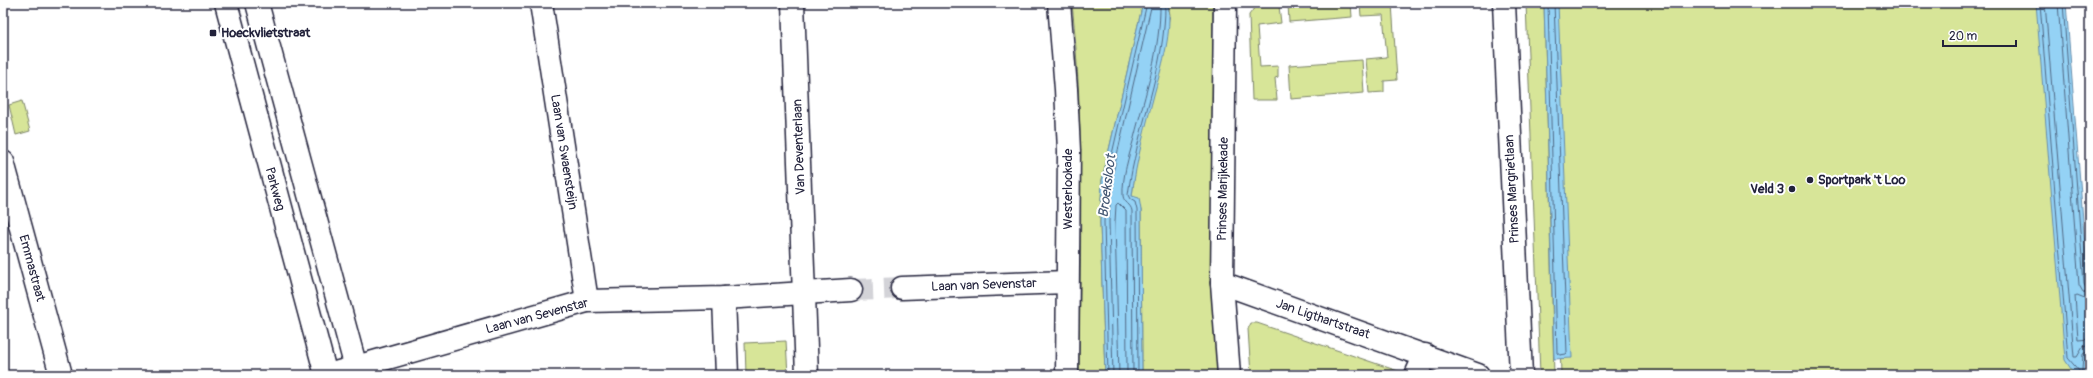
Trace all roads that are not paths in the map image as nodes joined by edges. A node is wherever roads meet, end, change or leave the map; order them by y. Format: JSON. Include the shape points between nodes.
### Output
{"nodes":[{"id":1,"x":226,"y":3,"type":"edge"},
{"id":2,"x":257,"y":3,"type":"edge"},
{"id":3,"x":541,"y":3,"type":"edge"},
{"id":4,"x":793,"y":3,"type":"edge"},
{"id":5,"x":1059,"y":3,"type":"edge"},
{"id":6,"x":1225,"y":3,"type":"edge"},
{"id":7,"x":1504,"y":3,"type":"edge"},
{"id":8,"x":3,"y":162,"type":"edge"},
{"id":9,"x":1067,"y":282,"type":"junction"},
{"id":10,"x":1222,"y":283,"type":"junction"},
{"id":11,"x":902,"y":288,"type":"tunnel mouth"},
{"id":12,"x":851,"y":290,"type":"tunnel mouth"},
{"id":13,"x":804,"y":292,"type":"junction"},
{"id":14,"x":724,"y":298,"type":"junction"},
{"id":15,"x":587,"y":302,"type":"junction"},
{"id":16,"x":1424,"y":355,"type":"junction"},
{"id":17,"x":357,"y":371,"type":"edge"},
{"id":18,"x":61,"y":375,"type":"edge"},
{"id":19,"x":327,"y":375,"type":"edge"},
{"id":20,"x":727,"y":375,"type":"edge"},
{"id":21,"x":807,"y":375,"type":"edge"},
{"id":22,"x":1067,"y":375,"type":"edge"},
{"id":23,"x":1229,"y":375,"type":"edge"},
{"id":24,"x":1416,"y":375,"type":"edge"},
{"id":25,"x":1478,"y":375,"type":"edge"},
{"id":26,"x":1521,"y":375,"type":"edge"}],
"edges":[{"from":1,"to":19,"type":"street","name":"Parkweg"},
{"from":2,"to":17,"type":"street"},
{"from":3,"to":15,"type":"street","name":"Laan van Swaensteijn"},
{"from":4,"to":13,"type":"street","name":"Van Deventerlaan"},
{"from":5,"to":9,"type":"street","name":"Westerlookade","via":[[1069,151]]},
{"from":6,"to":10,"type":"street","name":"Prinses Marijkekade"},
{"from":7,"to":26,"type":"street","name":"Prinses Margrietlaan"},
{"from":8,"to":18,"type":"street","name":"Emmastraat"},
{"from":9,"to":11,"type":"street","name":"Laan van Sevenstar"},
{"from":9,"to":22,"type":"street","name":"Westerlookade"},
{"from":10,"to":16,"type":"street","name":"Jan Ligthartstraat"},
{"from":10,"to":23,"type":"street","name":"Prinses Marijkekade"},
{"from":12,"to":13,"type":"street"},
{"from":13,"to":14,"type":"street","name":"Laan van Sevenstar"},
{"from":13,"to":21,"type":"street","name":"Van Deventerlaan"},
{"from":14,"to":15,"type":"street","name":"Laan van Sevenstar"},
{"from":14,"to":20,"type":"street"},
{"from":15,"to":17,"type":"street","name":"Laan van Sevenstar"},
{"from":16,"to":24,"type":"street"},
{"from":16,"to":25,"type":"street","name":"Jan Ligthartstraat"},
{"from":17,"to":19,"type":"street","name":"Parkweg"}]}
